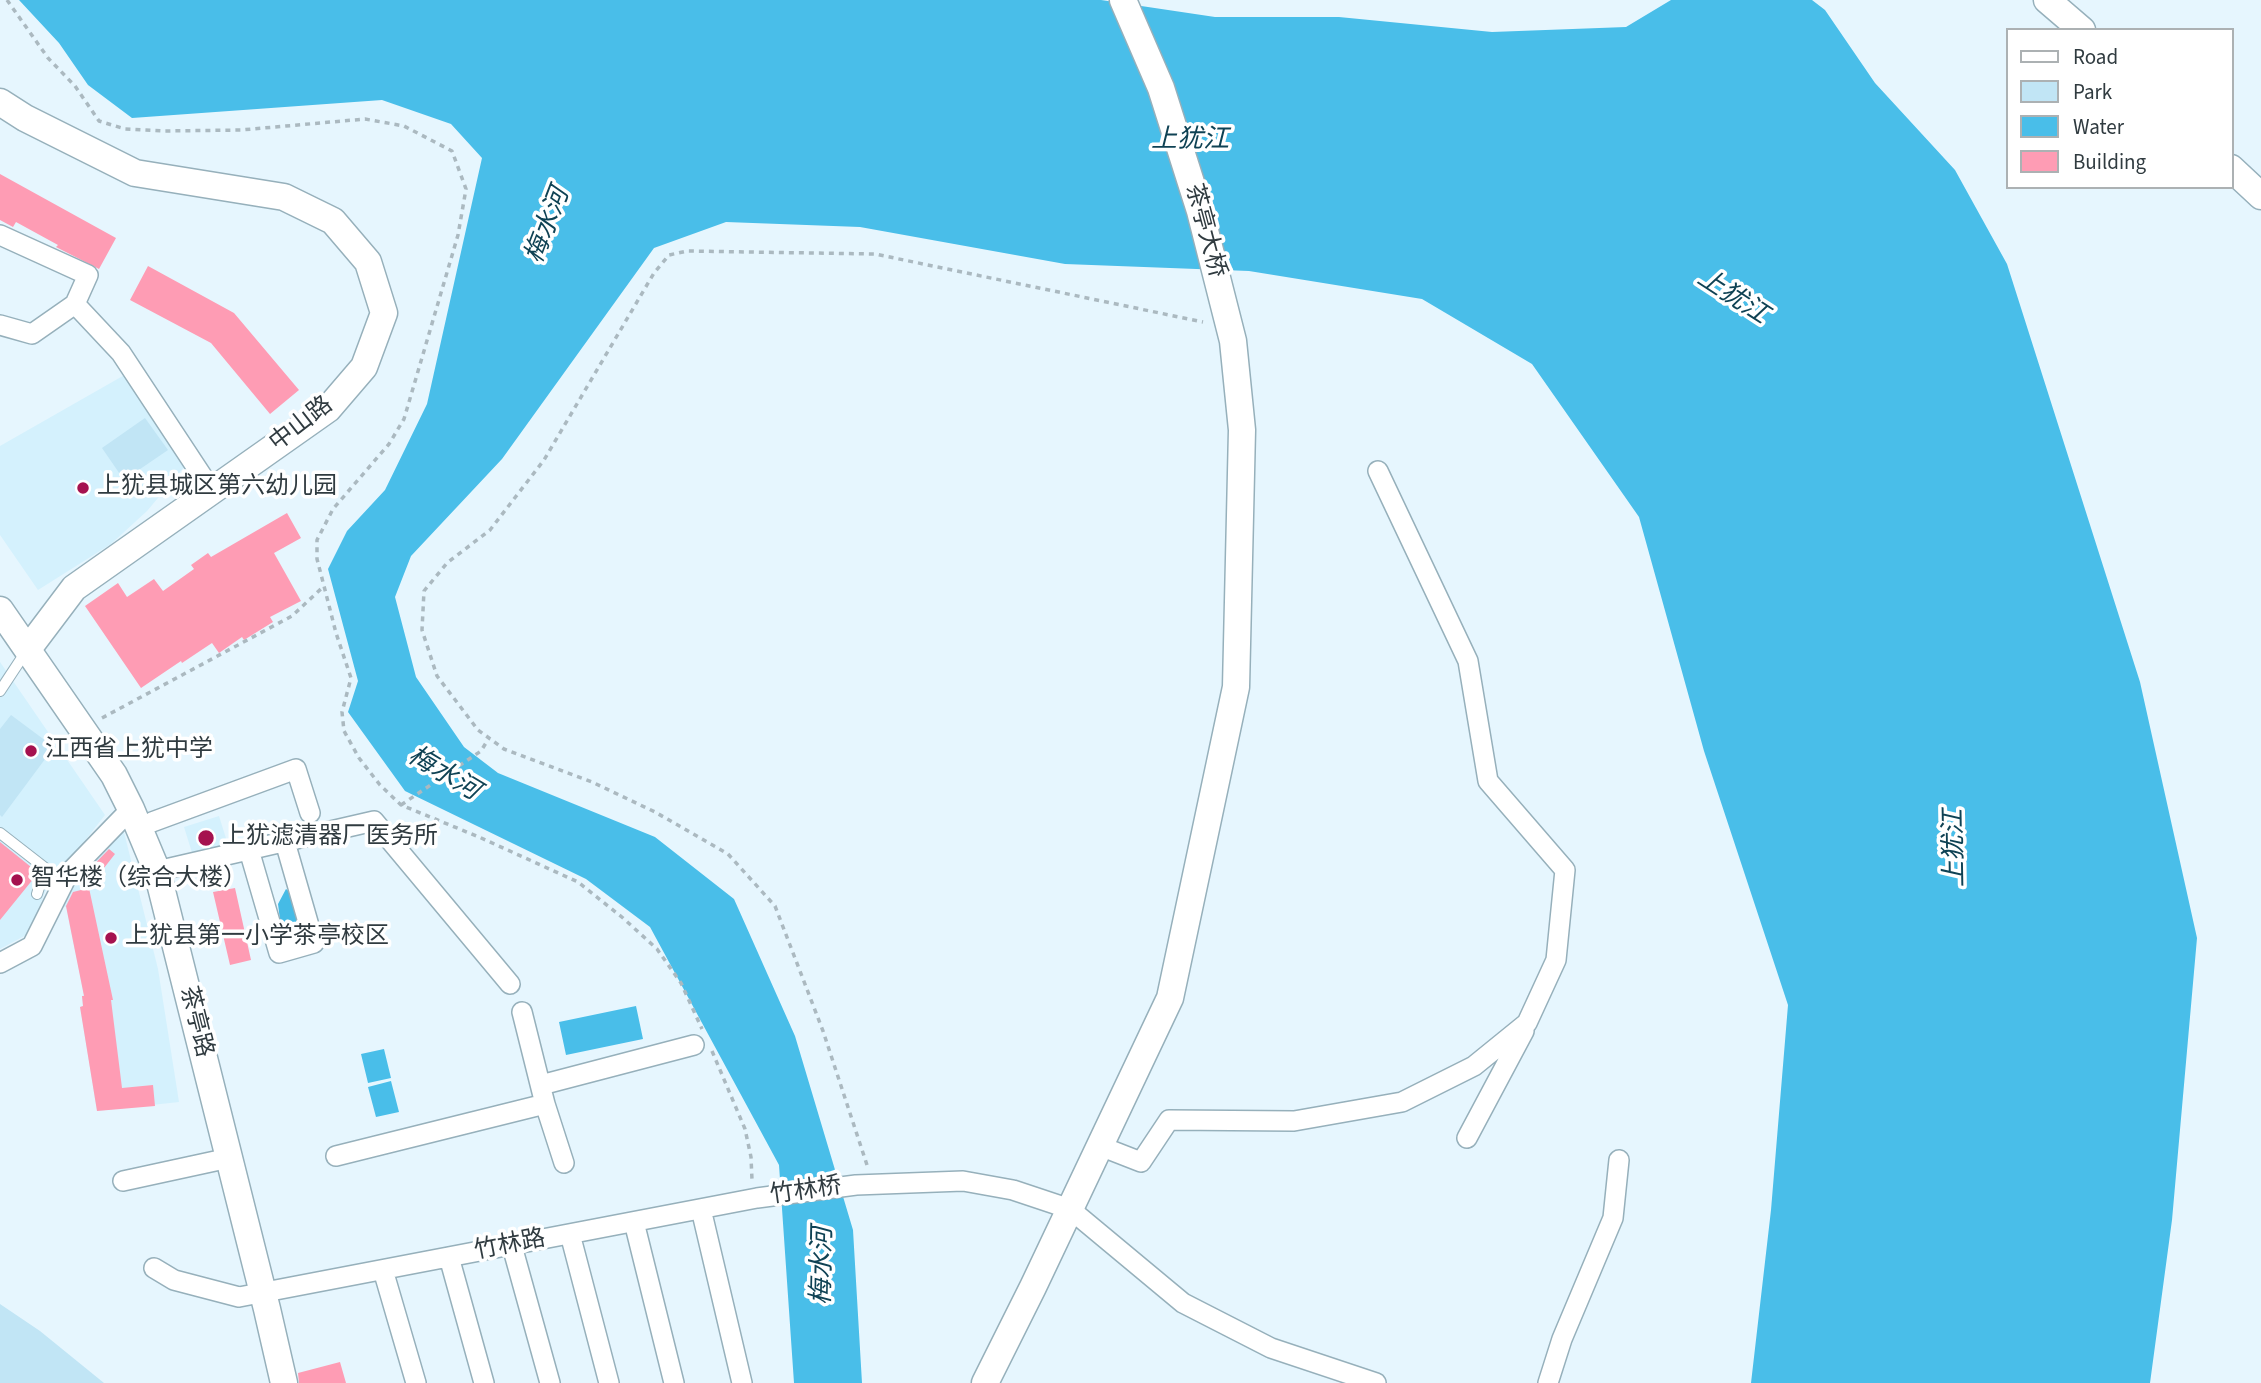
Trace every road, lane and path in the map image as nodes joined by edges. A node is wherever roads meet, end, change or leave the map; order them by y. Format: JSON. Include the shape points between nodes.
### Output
{"nodes":[{"id":1,"x":7,"y":0,"type":"edge"},
{"id":2,"x":1124,"y":0,"type":"edge"},
{"id":3,"x":2047,"y":0,"type":"edge"},
{"id":4,"x":2080,"y":28,"type":"edge"},
{"id":5,"x":0,"y":102,"type":"edge"},
{"id":6,"x":2233,"y":170,"type":"edge"},
{"id":7,"x":2261,"y":195,"type":"edge"},
{"id":8,"x":0,"y":235,"type":"edge"},
{"id":9,"x":75,"y":304,"type":"junction"},
{"id":10,"x":1203,"y":322,"type":"dead end"},
{"id":11,"x":0,"y":325,"type":"edge"},
{"id":12,"x":1378,"y":471,"type":"dead end"},
{"id":13,"x":212,"y":491,"type":"junction"},
{"id":14,"x":324,"y":586,"type":"junction"},
{"id":15,"x":0,"y":610,"type":"edge"},
{"id":16,"x":28,"y":649,"type":"junction"},
{"id":17,"x":0,"y":691,"type":"edge"},
{"id":18,"x":93,"y":722,"type":"dead end"},
{"id":19,"x":489,"y":738,"type":"junction"},
{"id":20,"x":401,"y":804,"type":"junction"},
{"id":21,"x":310,"y":813,"type":"dead end"},
{"id":22,"x":142,"y":816,"type":"junction"},
{"id":23,"x":0,"y":833,"type":"edge"},
{"id":24,"x":285,"y":842,"type":"junction"},
{"id":25,"x":249,"y":850,"type":"junction"},
{"id":26,"x":156,"y":871,"type":"junction"},
{"id":27,"x":37,"y":894,"type":"dead end"},
{"id":28,"x":0,"y":963,"type":"edge"},
{"id":29,"x":510,"y":984,"type":"dead end"},
{"id":30,"x":522,"y":1012,"type":"dead end"},
{"id":31,"x":1527,"y":1023,"type":"junction"},
{"id":32,"x":703,"y":1043,"type":"junction"},
{"id":33,"x":543,"y":1095,"type":"junction"},
{"id":34,"x":1467,"y":1138,"type":"dead end"},
{"id":35,"x":1100,"y":1146,"type":"junction"},
{"id":36,"x":336,"y":1156,"type":"dead end"},
{"id":37,"x":229,"y":1158,"type":"junction"},
{"id":38,"x":1619,"y":1160,"type":"dead end"},
{"id":39,"x":564,"y":1163,"type":"dead end"},
{"id":40,"x":123,"y":1181,"type":"dead end"},
{"id":41,"x":865,"y":1184,"type":"junction"},
{"id":42,"x":754,"y":1199,"type":"junction"},
{"id":43,"x":701,"y":1209,"type":"junction"},
{"id":44,"x":1070,"y":1209,"type":"junction"},
{"id":45,"x":634,"y":1222,"type":"junction"},
{"id":46,"x":570,"y":1234,"type":"junction"},
{"id":47,"x":512,"y":1245,"type":"junction"},
{"id":48,"x":449,"y":1258,"type":"junction"},
{"id":49,"x":154,"y":1268,"type":"dead end"},
{"id":50,"x":383,"y":1270,"type":"junction"},
{"id":51,"x":263,"y":1293,"type":"junction"},
{"id":52,"x":284,"y":1383,"type":"edge"},
{"id":53,"x":416,"y":1383,"type":"edge"},
{"id":54,"x":484,"y":1383,"type":"edge"},
{"id":55,"x":550,"y":1383,"type":"edge"},
{"id":56,"x":609,"y":1383,"type":"edge"},
{"id":57,"x":674,"y":1383,"type":"edge"},
{"id":58,"x":742,"y":1383,"type":"edge"},
{"id":59,"x":985,"y":1383,"type":"edge"},
{"id":60,"x":1376,"y":1383,"type":"edge"},
{"id":61,"x":1548,"y":1383,"type":"edge"}],
"edges":[{"from":1,"to":14,"type":"path","via":[[99,121],[125,129],[163,131],[241,130],[365,119],[404,126],[452,151],[466,189],[458,235],[423,356],[404,419],[333,509],[317,540]]},
{"from":2,"to":35,"type":"street","name":"茶亭大桥","via":[[1161,88],[1200,211],[1233,341],[1242,430],[1236,687],[1170,998]]},
{"from":3,"to":4,"type":"street"},
{"from":5,"to":13,"type":"street","name":"中山路","via":[[135,173],[284,197],[333,221],[368,262],[384,313],[364,367],[328,409]]},
{"from":6,"to":7,"type":"street"},
{"from":8,"to":9,"type":"street","via":[[88,275]]},
{"from":9,"to":11,"type":"street","via":[[32,334]]},
{"from":9,"to":13,"type":"street","via":[[121,353]]},
{"from":10,"to":19,"type":"path","via":[[874,254],[687,251],[668,255],[544,460],[490,530],[447,563],[424,591],[422,630],[438,677]]},
{"from":12,"to":31,"type":"street","via":[[1468,661],[1488,781],[1565,870],[1556,960]]},
{"from":13,"to":16,"type":"street","name":"中山路","via":[[75,588]]},
{"from":14,"to":18,"type":"path","via":[[292,616]]},
{"from":14,"to":20,"type":"path","via":[[351,678],[342,712],[344,731],[380,785]]},
{"from":15,"to":16,"type":"street","name":"茶亭路"},
{"from":16,"to":17,"type":"lane"},
{"from":16,"to":22,"type":"street","name":"茶亭路"},
{"from":19,"to":20,"type":"path","via":[[481,751]]},
{"from":19,"to":41,"type":"path","via":[[504,749],[655,811],[727,854],[775,906],[823,1031]]},
{"from":20,"to":32,"type":"path","via":[[578,882],[657,949],[681,984]]},
{"from":21,"to":22,"type":"street","via":[[296,769]]},
{"from":22,"to":26,"type":"street","name":"茶亭路"},
{"from":22,"to":28,"type":"street","via":[[68,873],[32,946]]},
{"from":23,"to":27,"type":"lane","via":[[44,868]]},
{"from":24,"to":25,"type":"street"},
{"from":24,"to":25,"type":"street","via":[[314,943],[279,953]]},
{"from":24,"to":29,"type":"street","via":[[373,821]]},
{"from":25,"to":26,"type":"street"},
{"from":26,"to":37,"type":"street","name":"茶亭路"},
{"from":30,"to":33,"type":"street"},
{"from":31,"to":34,"type":"street"},
{"from":31,"to":35,"type":"street","via":[[1474,1066],[1402,1102],[1294,1121],[1169,1120],[1141,1162]]},
{"from":32,"to":33,"type":"street"},
{"from":32,"to":42,"type":"path","via":[[745,1129]]},
{"from":33,"to":36,"type":"street"},
{"from":33,"to":39,"type":"street"},
{"from":35,"to":44,"type":"street","name":"茶亭大桥"},
{"from":37,"to":40,"type":"street"},
{"from":37,"to":51,"type":"street","name":"茶亭路"},
{"from":38,"to":61,"type":"street","via":[[1613,1218]]},
{"from":41,"to":42,"type":"street","name":"竹林桥"},
{"from":41,"to":44,"type":"street","name":"竹林桥","via":[[964,1181],[1013,1190]]},
{"from":42,"to":43,"type":"street","name":"竹林路"},
{"from":43,"to":45,"type":"street","name":"竹林路"},
{"from":43,"to":58,"type":"street"},
{"from":44,"to":59,"type":"street","name":"茶亭大桥"},
{"from":44,"to":60,"type":"street","via":[[1183,1303],[1271,1348]]},
{"from":45,"to":46,"type":"street","name":"竹林路"},
{"from":45,"to":57,"type":"street"},
{"from":46,"to":47,"type":"street","name":"竹林路"},
{"from":46,"to":56,"type":"street"},
{"from":47,"to":48,"type":"street","name":"竹林路"},
{"from":47,"to":55,"type":"street"},
{"from":48,"to":50,"type":"street","name":"竹林路"},
{"from":48,"to":54,"type":"street"},
{"from":49,"to":51,"type":"street","name":"竹林路","via":[[174,1280],[239,1297]]},
{"from":50,"to":51,"type":"street","name":"竹林路"},
{"from":50,"to":53,"type":"street"},
{"from":51,"to":52,"type":"street","name":"茶亭路"}]}
